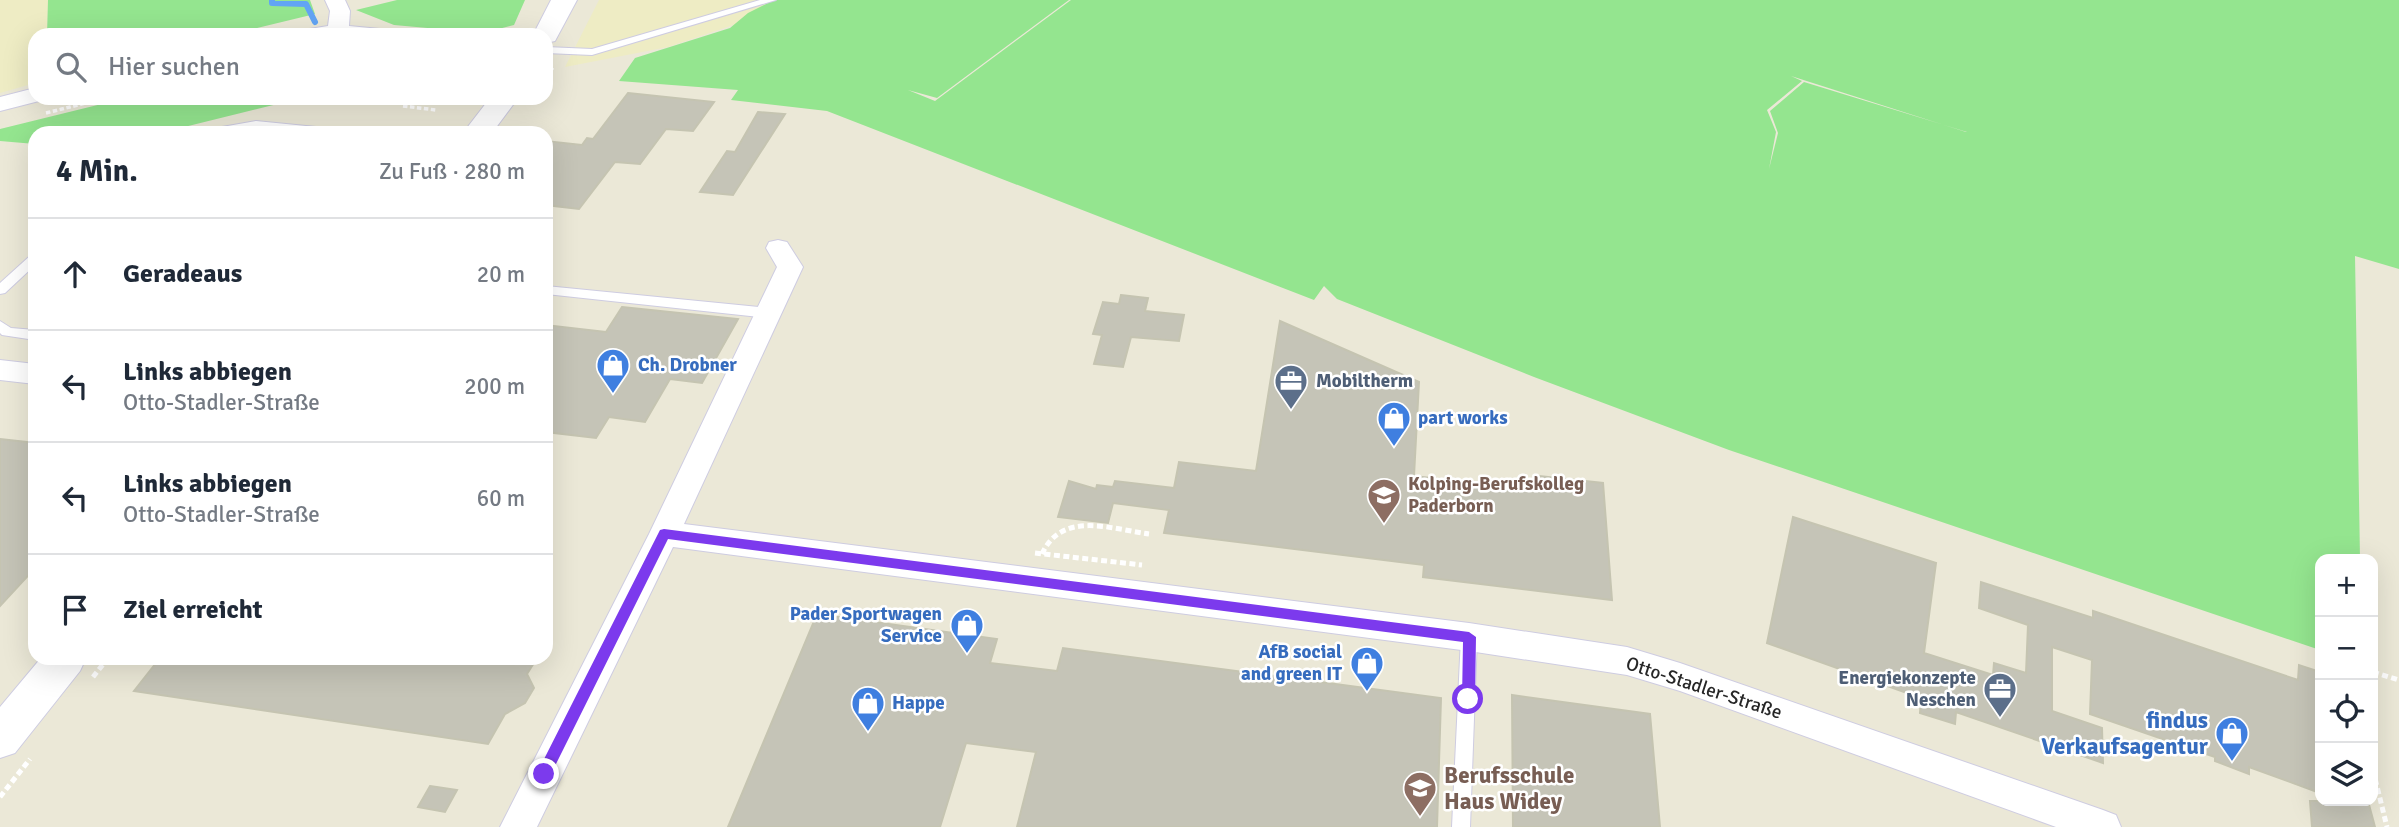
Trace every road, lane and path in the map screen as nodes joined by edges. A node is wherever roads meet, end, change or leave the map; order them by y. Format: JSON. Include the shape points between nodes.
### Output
{"nodes":[{"id":1,"x":335,"y":0,"type":"edge"},
{"id":2,"x":564,"y":0,"type":"edge"},
{"id":3,"x":771,"y":0,"type":"edge"},
{"id":4,"x":338,"y":28,"type":"edge"},
{"id":5,"x":550,"y":28,"type":"edge"},
{"id":6,"x":553,"y":50,"type":"edge"},
{"id":7,"x":0,"y":104,"type":"edge"},
{"id":8,"x":28,"y":105,"type":"edge"},
{"id":9,"x":499,"y":105,"type":"edge"},
{"id":10,"x":403,"y":106,"type":"dead end"},
{"id":11,"x":436,"y":110,"type":"dead end"},
{"id":12,"x":245,"y":126,"type":"edge"},
{"id":13,"x":276,"y":126,"type":"edge"},
{"id":14,"x":482,"y":126,"type":"edge"},
{"id":15,"x":778,"y":248,"type":"dead end"},
{"id":16,"x":28,"y":264,"type":"edge"},
{"id":17,"x":0,"y":290,"type":"edge"},
{"id":18,"x":553,"y":291,"type":"edge"},
{"id":19,"x":768,"y":313,"type":"junction"},
{"id":20,"x":2,"y":332,"type":"edge"},
{"id":21,"x":28,"y":334,"type":"edge"},
{"id":22,"x":0,"y":370,"type":"edge"},
{"id":23,"x":28,"y":373,"type":"edge"},
{"id":24,"x":664,"y":534,"type":"junction"},
{"id":25,"x":1149,"y":534,"type":"dead end"},
{"id":26,"x":1030,"y":552,"type":"dead end"},
{"id":27,"x":1042,"y":554,"type":"junction"},
{"id":28,"x":1142,"y":565,"type":"dead end"},
{"id":29,"x":1469,"y":637,"type":"junction"},
{"id":30,"x":59,"y":665,"type":"edge"},
{"id":31,"x":2378,"y":674,"type":"edge"},
{"id":32,"x":2399,"y":680,"type":"edge"},
{"id":33,"x":0,"y":739,"type":"edge"},
{"id":34,"x":2378,"y":790,"type":"edge"},
{"id":35,"x":518,"y":827,"type":"edge"},
{"id":36,"x":1461,"y":827,"type":"edge"},
{"id":37,"x":2103,"y":827,"type":"edge"},
{"id":38,"x":2387,"y":827,"type":"edge"}],
"edges":[{"from":1,"to":4,"type":"street","via":[[340,11]]},
{"from":2,"to":5,"type":"street"},
{"from":3,"to":6,"type":"lane","via":[[592,52]]},
{"from":7,"to":8,"type":"street"},
{"from":9,"to":14,"type":"street"},
{"from":10,"to":11,"type":"path"},
{"from":12,"to":13,"type":"lane"},
{"from":15,"to":19,"type":"street","via":[[790,267]]},
{"from":16,"to":17,"type":"lane"},
{"from":18,"to":19,"type":"lane"},
{"from":19,"to":24,"type":"street"},
{"from":20,"to":21,"type":"lane"},
{"from":22,"to":23,"type":"street"},
{"from":24,"to":29,"type":"street","name":"Otto-Stadler-Straße"},
{"from":24,"to":35,"type":"street"},
{"from":25,"to":27,"type":"path","via":[[1077,524],[1054,535]]},
{"from":26,"to":27,"type":"path"},
{"from":27,"to":28,"type":"path"},
{"from":29,"to":36,"type":"lane"},
{"from":29,"to":37,"type":"street","name":"Otto-Stadler-Straße","via":[[1640,665]]},
{"from":30,"to":33,"type":"street"},
{"from":31,"to":32,"type":"path"},
{"from":34,"to":38,"type":"path"}]}
